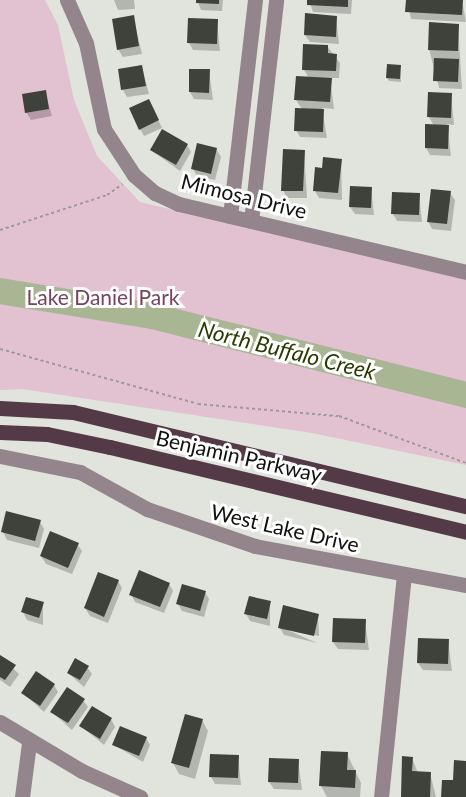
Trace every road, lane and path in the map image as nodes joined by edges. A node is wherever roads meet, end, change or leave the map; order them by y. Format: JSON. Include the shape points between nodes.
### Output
{"nodes":[{"id":1,"x":67,"y":0,"type":"edge"},
{"id":2,"x":255,"y":0,"type":"edge"},
{"id":3,"x":276,"y":0,"type":"edge"},
{"id":4,"x":134,"y":176,"type":"junction"},
{"id":5,"x":230,"y":216,"type":"junction"},
{"id":6,"x":251,"y":221,"type":"junction"},
{"id":7,"x":0,"y":230,"type":"edge"},
{"id":8,"x":466,"y":272,"type":"edge"},
{"id":9,"x":0,"y":349,"type":"edge"},
{"id":10,"x":0,"y":408,"type":"edge"},
{"id":11,"x":0,"y":432,"type":"edge"},
{"id":12,"x":0,"y":456,"type":"edge"},
{"id":13,"x":466,"y":463,"type":"edge"},
{"id":14,"x":466,"y":506,"type":"edge"},
{"id":15,"x":466,"y":532,"type":"edge"},
{"id":16,"x":404,"y":575,"type":"junction"},
{"id":17,"x":466,"y":585,"type":"edge"},
{"id":18,"x":0,"y":722,"type":"edge"},
{"id":19,"x":29,"y":742,"type":"junction"},
{"id":20,"x":22,"y":797,"type":"edge"},
{"id":21,"x":140,"y":797,"type":"edge"},
{"id":22,"x":381,"y":797,"type":"edge"}],
"edges":[{"from":1,"to":4,"type":"street","name":"Mimosa Drive","via":[[86,43],[104,129]]},
{"from":2,"to":5,"type":"street"},
{"from":3,"to":6,"type":"street"},
{"from":4,"to":5,"type":"street","name":"Mimosa Drive","via":[[179,204]]},
{"from":4,"to":7,"type":"path","via":[[107,195]]},
{"from":5,"to":6,"type":"street","name":"Mimosa Drive"},
{"from":6,"to":8,"type":"street","name":"Mimosa Drive"},
{"from":9,"to":13,"type":"path","via":[[182,401],[339,416]]},
{"from":10,"to":14,"type":"main road","name":"Benjamin Parkway","via":[[73,412]]},
{"from":11,"to":15,"type":"main road","name":"Benjamin Parkway","via":[[47,434],[110,447]]},
{"from":12,"to":16,"type":"street","name":"West Lake Drive","via":[[80,471],[147,509],[255,546]]},
{"from":16,"to":17,"type":"street","name":"West Lake Drive"},
{"from":16,"to":22,"type":"street"},
{"from":18,"to":19,"type":"street"},
{"from":19,"to":20,"type":"street"},
{"from":19,"to":21,"type":"street"}]}
